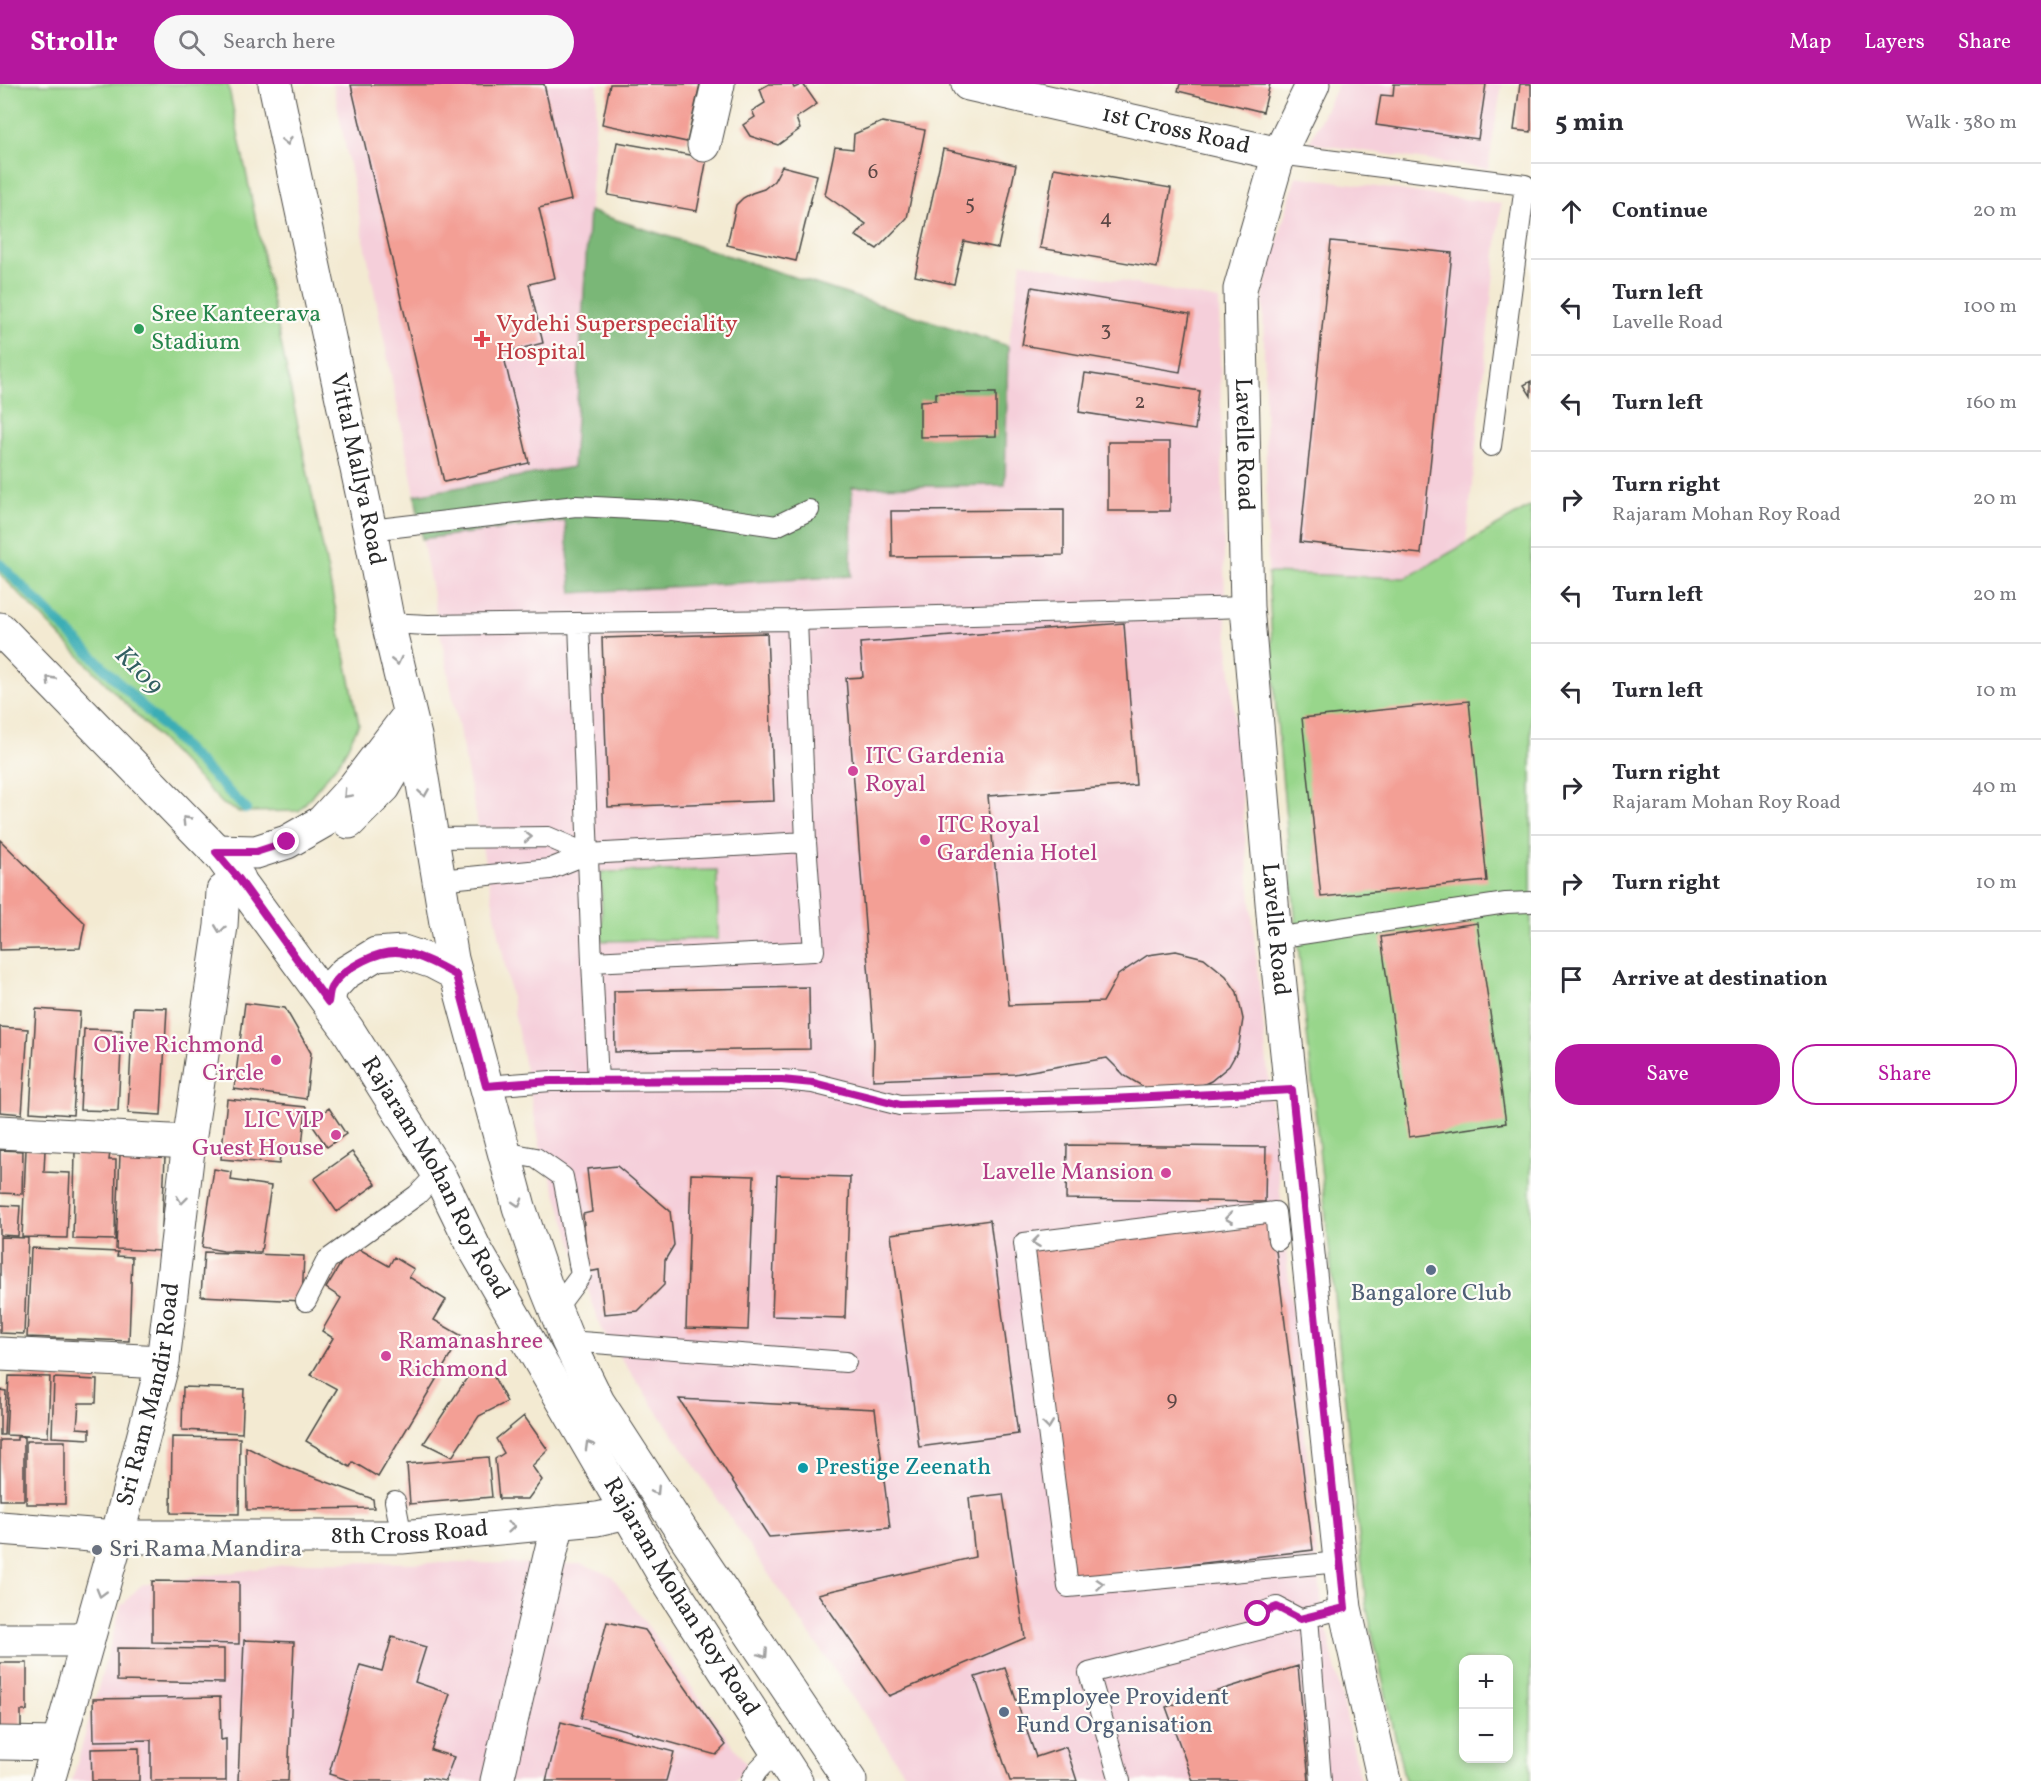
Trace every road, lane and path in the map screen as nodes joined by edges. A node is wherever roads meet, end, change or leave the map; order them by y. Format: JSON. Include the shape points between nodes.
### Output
{"nodes":[{"id":1,"x":275,"y":84,"type":"edge"},
{"id":2,"x":718,"y":84,"type":"edge"},
{"id":3,"x":968,"y":84,"type":"edge"},
{"id":4,"x":1313,"y":84,"type":"edge"},
{"id":5,"x":704,"y":145,"type":"dead end"},
{"id":6,"x":1279,"y":154,"type":"junction"},
{"id":7,"x":1491,"y":446,"type":"dead end"},
{"id":8,"x":809,"y":510,"type":"dead end"},
{"id":9,"x":370,"y":530,"type":"junction"},
{"id":10,"x":1247,"y":607,"type":"junction"},
{"id":11,"x":797,"y":620,"type":"junction"},
{"id":12,"x":388,"y":623,"type":"junction"},
{"id":13,"x":579,"y":623,"type":"junction"},
{"id":14,"x":0,"y":629,"type":"edge"},
{"id":15,"x":412,"y":726,"type":"junction"},
{"id":16,"x":432,"y":838,"type":"junction"},
{"id":17,"x":806,"y":842,"type":"junction"},
{"id":18,"x":216,"y":852,"type":"junction"},
{"id":19,"x":587,"y":854,"type":"junction"},
{"id":20,"x":239,"y":879,"type":"junction"},
{"id":21,"x":439,"y":880,"type":"junction"},
{"id":22,"x":1531,"y":902,"type":"edge"},
{"id":23,"x":1275,"y":938,"type":"junction"},
{"id":24,"x":592,"y":962,"type":"junction"},
{"id":25,"x":456,"y":975,"type":"junction"},
{"id":26,"x":328,"y":1002,"type":"junction"},
{"id":27,"x":598,"y":1081,"type":"junction"},
{"id":28,"x":486,"y":1086,"type":"junction"},
{"id":29,"x":1292,"y":1090,"type":"junction"},
{"id":30,"x":0,"y":1132,"type":"edge"},
{"id":31,"x":189,"y":1142,"type":"junction"},
{"id":32,"x":504,"y":1152,"type":"junction"},
{"id":33,"x":438,"y":1173,"type":"junction"},
{"id":34,"x":1287,"y":1229,"type":"junction"},
{"id":35,"x":306,"y":1301,"type":"dead end"},
{"id":36,"x":555,"y":1310,"type":"junction"},
{"id":37,"x":568,"y":1341,"type":"junction"},
{"id":38,"x":0,"y":1354,"type":"edge"},
{"id":39,"x":163,"y":1362,"type":"junction"},
{"id":40,"x":846,"y":1362,"type":"dead end"},
{"id":41,"x":395,"y":1501,"type":"dead end"},
{"id":42,"x":628,"y":1512,"type":"junction"},
{"id":43,"x":558,"y":1522,"type":"junction"},
{"id":44,"x":0,"y":1528,"type":"edge"},
{"id":45,"x":117,"y":1537,"type":"junction"},
{"id":46,"x":402,"y":1537,"type":"junction"},
{"id":47,"x":1340,"y":1562,"type":"junction"},
{"id":48,"x":1345,"y":1608,"type":"junction"},
{"id":49,"x":1258,"y":1614,"type":"dead end"},
{"id":50,"x":1304,"y":1618,"type":"junction"},
{"id":51,"x":0,"y":1640,"type":"edge"},
{"id":52,"x":88,"y":1640,"type":"junction"},
{"id":53,"x":0,"y":1743,"type":"edge"},
{"id":54,"x":59,"y":1744,"type":"junction"},
{"id":55,"x":776,"y":1751,"type":"junction"},
{"id":56,"x":48,"y":1781,"type":"edge"},
{"id":57,"x":497,"y":1781,"type":"edge"},
{"id":58,"x":751,"y":1781,"type":"edge"},
{"id":59,"x":796,"y":1781,"type":"edge"},
{"id":60,"x":850,"y":1781,"type":"edge"},
{"id":61,"x":1120,"y":1781,"type":"edge"},
{"id":62,"x":1321,"y":1781,"type":"edge"},
{"id":63,"x":1383,"y":1781,"type":"edge"}],
"edges":[{"from":1,"to":9,"type":"street","name":"Vittal Mallya Road","one_way":true},
{"from":2,"to":5,"type":"street"},
{"from":3,"to":6,"type":"street","name":"1st Cross Road"},
{"from":4,"to":6,"type":"street","name":"Lavelle Road"},
{"from":6,"to":7,"type":"lane","via":[[1525,185]]},
{"from":6,"to":10,"type":"street","name":"Lavelle Road","via":[[1240,289]]},
{"from":8,"to":9,"type":"lane","via":[[776,526],[673,511],[576,506]]},
{"from":9,"to":12,"type":"street","name":"Vittal Mallya Road"},
{"from":10,"to":11,"type":"lane"},
{"from":10,"to":23,"type":"street","name":"Lavelle Road"},
{"from":11,"to":13,"type":"lane"},
{"from":11,"to":17,"type":"lane"},
{"from":12,"to":13,"type":"lane"},
{"from":12,"to":15,"type":"street","name":"Vittal Mallya Road","one_way":true},
{"from":13,"to":19,"type":"lane"},
{"from":18,"to":14,"type":"street","name":"Rajaram Mohan Roy Road","one_way":true},
{"from":15,"to":16,"type":"street","name":"Rajaram Mohan Roy Road","one_way":true},
{"from":15,"to":18,"type":"street","one_way":true,"via":[[322,822],[287,842],[256,852]]},
{"from":15,"to":20,"type":"street","via":[[384,787],[357,816],[296,859]]},
{"from":16,"to":19,"type":"lane","one_way":true,"via":[[548,837]]},
{"from":16,"to":21,"type":"street","name":"Rajaram Mohan Roy Road"},
{"from":17,"to":19,"type":"lane"},
{"from":17,"to":24,"type":"lane","via":[[814,951]]},
{"from":18,"to":20,"type":"street","name":"Rajaram Mohan Roy Road"},
{"from":19,"to":21,"type":"lane","via":[[550,869]]},
{"from":19,"to":24,"type":"lane"},
{"from":20,"to":26,"type":"street","name":"Rajaram Mohan Roy Road"},
{"from":20,"to":31,"type":"street","name":"Sri Ram Mandir Road","one_way":true,"via":[[224,891]]},
{"from":21,"to":25,"type":"street","name":"Rajaram Mohan Roy Road"},
{"from":22,"to":23,"type":"lane"},
{"from":23,"to":29,"type":"street","name":"Lavelle Road"},
{"from":24,"to":27,"type":"lane"},
{"from":25,"to":26,"type":"street","via":[[403,952],[376,954],[345,973],[331,988]]},
{"from":25,"to":28,"type":"street","name":"Rajaram Mohan Roy Road"},
{"from":26,"to":33,"type":"street","name":"Rajaram Mohan Roy Road"},
{"from":27,"to":28,"type":"lane"},
{"from":27,"to":29,"type":"lane","via":[[782,1080],[813,1083],[900,1105]]},
{"from":28,"to":32,"type":"street","name":"Rajaram Mohan Roy Road"},
{"from":29,"to":34,"type":"street","name":"Lavelle Road"},
{"from":30,"to":31,"type":"street"},
{"from":31,"to":39,"type":"street","name":"Sri Ram Mandir Road","one_way":true},
{"from":32,"to":36,"type":"street","name":"Rajaram Mohan Roy Road","one_way":true},
{"from":32,"to":36,"type":"lane","via":[[536,1158],[563,1177],[581,1275]]},
{"from":33,"to":35,"type":"lane","via":[[417,1195],[327,1260]]},
{"from":42,"to":33,"type":"street","name":"Rajaram Mohan Roy Road","one_way":true,"via":[[476,1249]]},
{"from":34,"to":47,"type":"street","name":"Lavelle Road"},
{"from":34,"to":47,"type":"lane","one_way":true,"via":[[1275,1212],[1024,1243],[1068,1587]]},
{"from":36,"to":37,"type":"street","name":"Rajaram Mohan Roy Road"},
{"from":37,"to":40,"type":"lane"},
{"from":37,"to":60,"type":"street","name":"Rajaram Mohan Roy Road","one_way":true,"via":[[598,1402]]},
{"from":38,"to":39,"type":"street"},
{"from":39,"to":45,"type":"street","name":"Sri Ram Mandir Road"},
{"from":41,"to":46,"type":"lane"},
{"from":42,"to":43,"type":"street","name":"8th Cross Road"},
{"from":42,"to":55,"type":"street","name":"Rajaram Mohan Roy Road"},
{"from":46,"to":43,"type":"street","name":"8th Cross Road","one_way":true},
{"from":43,"to":57,"type":"street"},
{"from":44,"to":45,"type":"street","name":"8th Cross Road"},
{"from":45,"to":46,"type":"street","name":"8th Cross Road"},
{"from":45,"to":52,"type":"street","name":"Sri Ram Mandir Road","one_way":true},
{"from":47,"to":48,"type":"street","name":"Lavelle Road"},
{"from":48,"to":50,"type":"lane"},
{"from":48,"to":63,"type":"street","name":"Lavelle Road"},
{"from":49,"to":50,"type":"lane","via":[[1277,1607]]},
{"from":50,"to":61,"type":"lane","via":[[1089,1673]]},
{"from":50,"to":62,"type":"lane"},
{"from":51,"to":52,"type":"street"},
{"from":52,"to":54,"type":"street","name":"Sri Ram Mandir Road"},
{"from":53,"to":54,"type":"street"},
{"from":54,"to":56,"type":"street","name":"Sri Ram Mandir Road"},
{"from":55,"to":58,"type":"lane"},
{"from":55,"to":59,"type":"street","name":"Rajaram Mohan Roy Road"}]}
